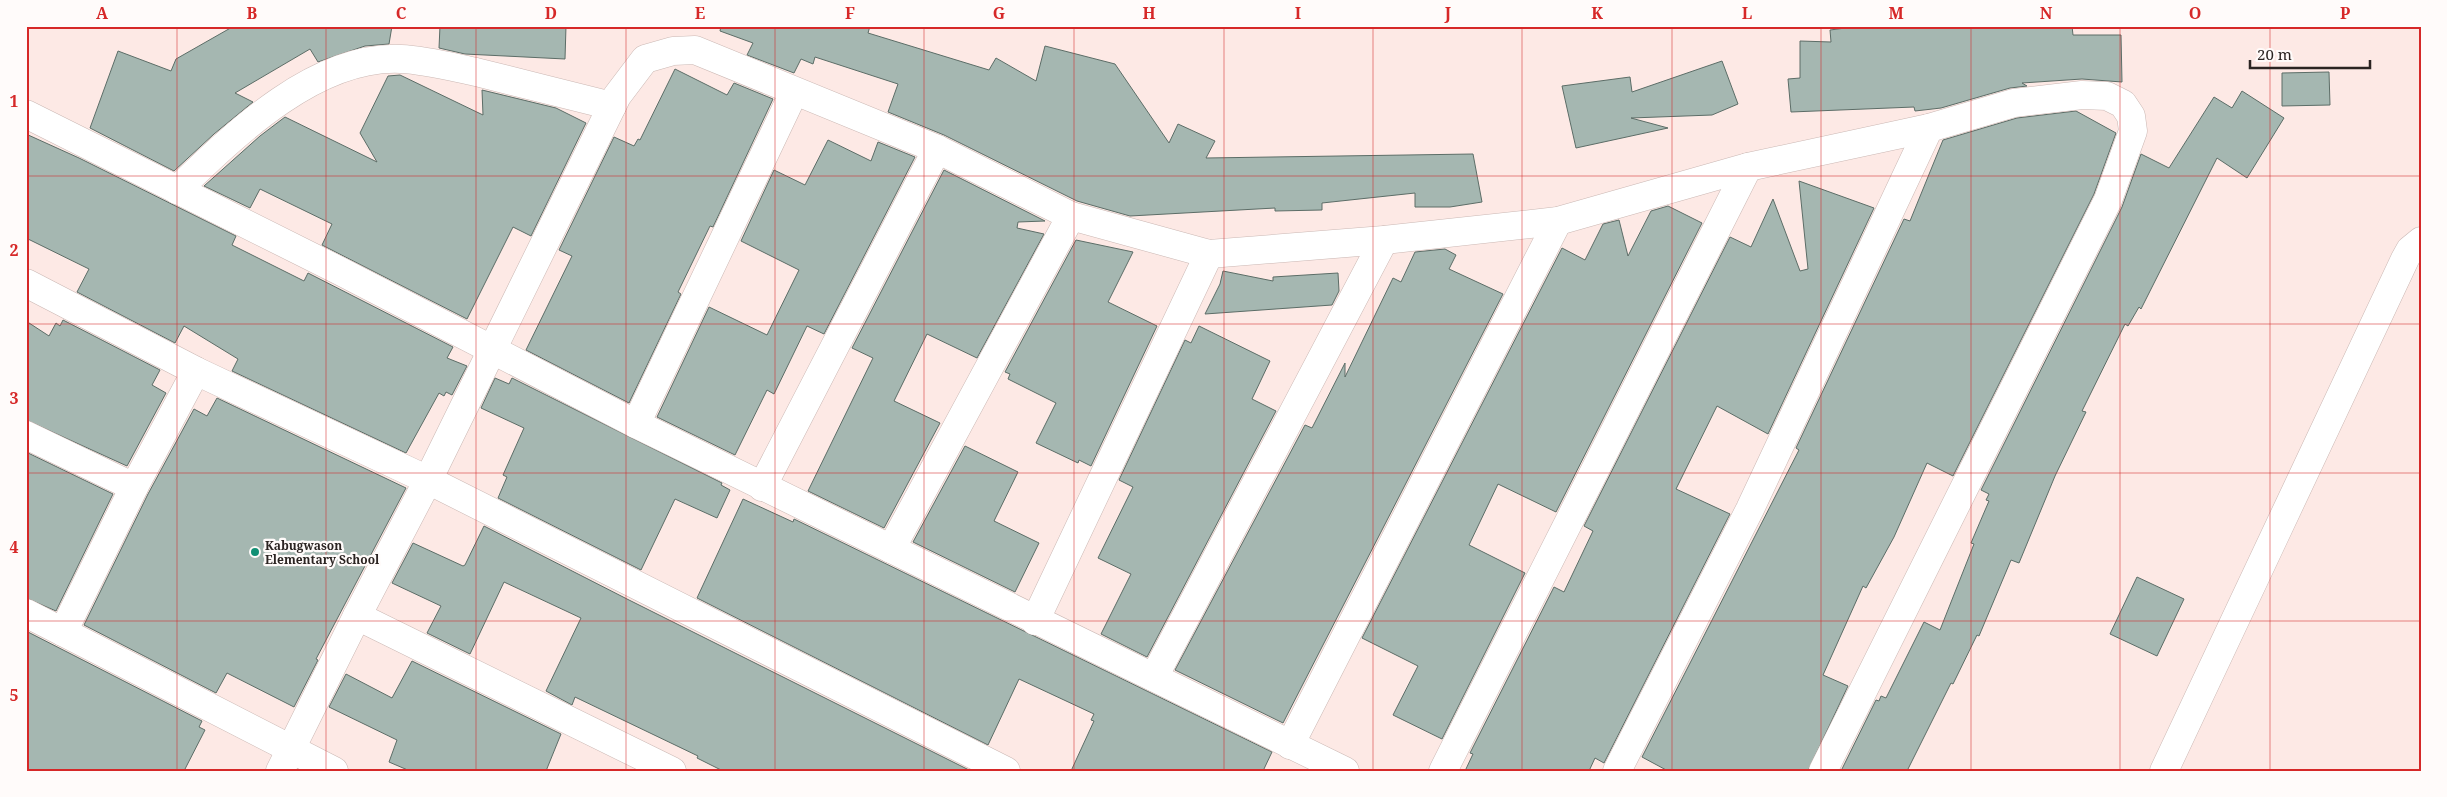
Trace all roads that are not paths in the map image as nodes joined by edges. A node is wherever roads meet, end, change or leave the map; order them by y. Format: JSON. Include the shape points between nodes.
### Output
{"nodes":[{"id":1,"x":794,"y":92,"type":"junction"},
{"id":2,"x":612,"y":106,"type":"junction"},
{"id":3,"x":26,"y":114,"type":"edge"},
{"id":4,"x":1929,"y":128,"type":"junction"},
{"id":5,"x":937,"y":149,"type":"junction"},
{"id":6,"x":1748,"y":167,"type":"junction"},
{"id":7,"x":177,"y":190,"type":"junction"},
{"id":8,"x":1071,"y":216,"type":"junction"},
{"id":9,"x":1558,"y":221,"type":"junction"},
{"id":10,"x":1384,"y":240,"type":"junction"},
{"id":11,"x":2421,"y":241,"type":"edge"},
{"id":12,"x":1209,"y":254,"type":"junction"},
{"id":13,"x":26,"y":283,"type":"edge"},
{"id":14,"x":493,"y":349,"type":"junction"},
{"id":15,"x":196,"y":371,"type":"junction"},
{"id":16,"x":636,"y":424,"type":"junction"},
{"id":17,"x":26,"y":435,"type":"edge"},
{"id":18,"x":428,"y":480,"type":"junction"},
{"id":19,"x":134,"y":487,"type":"junction"},
{"id":20,"x":762,"y":487,"type":"junction"},
{"id":21,"x":891,"y":549,"type":"junction"},
{"id":22,"x":26,"y":613,"type":"edge"},
{"id":23,"x":357,"y":616,"type":"junction"},
{"id":24,"x":1035,"y":621,"type":"junction"},
{"id":25,"x":63,"y":632,"type":"junction"},
{"id":26,"x":1154,"y":677,"type":"junction"},
{"id":27,"x":1290,"y":745,"type":"junction"},
{"id":28,"x":286,"y":760,"type":"edge"},
{"id":29,"x":334,"y":771,"type":"edge"},
{"id":30,"x":672,"y":771,"type":"edge"},
{"id":31,"x":1006,"y":771,"type":"edge"},
{"id":32,"x":1345,"y":771,"type":"edge"},
{"id":33,"x":1442,"y":771,"type":"edge"},
{"id":34,"x":1617,"y":771,"type":"edge"},
{"id":35,"x":1823,"y":771,"type":"edge"},
{"id":36,"x":2164,"y":771,"type":"edge"}],
"edges":[{"from":1,"to":2,"type":"street","via":[[695,50],[674,51],[646,59]]},
{"from":1,"to":5,"type":"street"},
{"from":1,"to":16,"type":"street"},
{"from":2,"to":7,"type":"street","via":[[443,65],[401,59],[371,61],[315,80],[269,110],[234,135]]},
{"from":2,"to":14,"type":"street"},
{"from":3,"to":7,"type":"street"},
{"from":4,"to":6,"type":"street"},
{"from":4,"to":34,"type":"street","via":[[1750,509]]},
{"from":4,"to":35,"type":"street","via":[[2014,103],[2082,95],[2108,96],[2123,104],[2131,116],[2133,131],[2108,200]]},
{"from":5,"to":8,"type":"street"},
{"from":5,"to":20,"type":"street"},
{"from":6,"to":9,"type":"street"},
{"from":6,"to":33,"type":"street"},
{"from":7,"to":14,"type":"street"},
{"from":8,"to":12,"type":"street"},
{"from":8,"to":21,"type":"street"},
{"from":9,"to":10,"type":"street"},
{"from":9,"to":27,"type":"street"},
{"from":10,"to":12,"type":"street"},
{"from":10,"to":26,"type":"street"},
{"from":11,"to":36,"type":"street","via":[[2405,259]]},
{"from":12,"to":24,"type":"street"},
{"from":13,"to":15,"type":"street"},
{"from":14,"to":16,"type":"street"},
{"from":14,"to":18,"type":"street"},
{"from":15,"to":18,"type":"street"},
{"from":15,"to":19,"type":"street"},
{"from":16,"to":20,"type":"street"},
{"from":17,"to":19,"type":"street"},
{"from":18,"to":23,"type":"street"},
{"from":18,"to":31,"type":"street"},
{"from":19,"to":25,"type":"street"},
{"from":20,"to":21,"type":"street"},
{"from":21,"to":24,"type":"street"},
{"from":22,"to":25,"type":"street"},
{"from":23,"to":28,"type":"street"},
{"from":23,"to":30,"type":"street"},
{"from":24,"to":26,"type":"street"},
{"from":25,"to":28,"type":"street"},
{"from":26,"to":27,"type":"street"},
{"from":27,"to":32,"type":"street"},
{"from":28,"to":29,"type":"street"}]}
